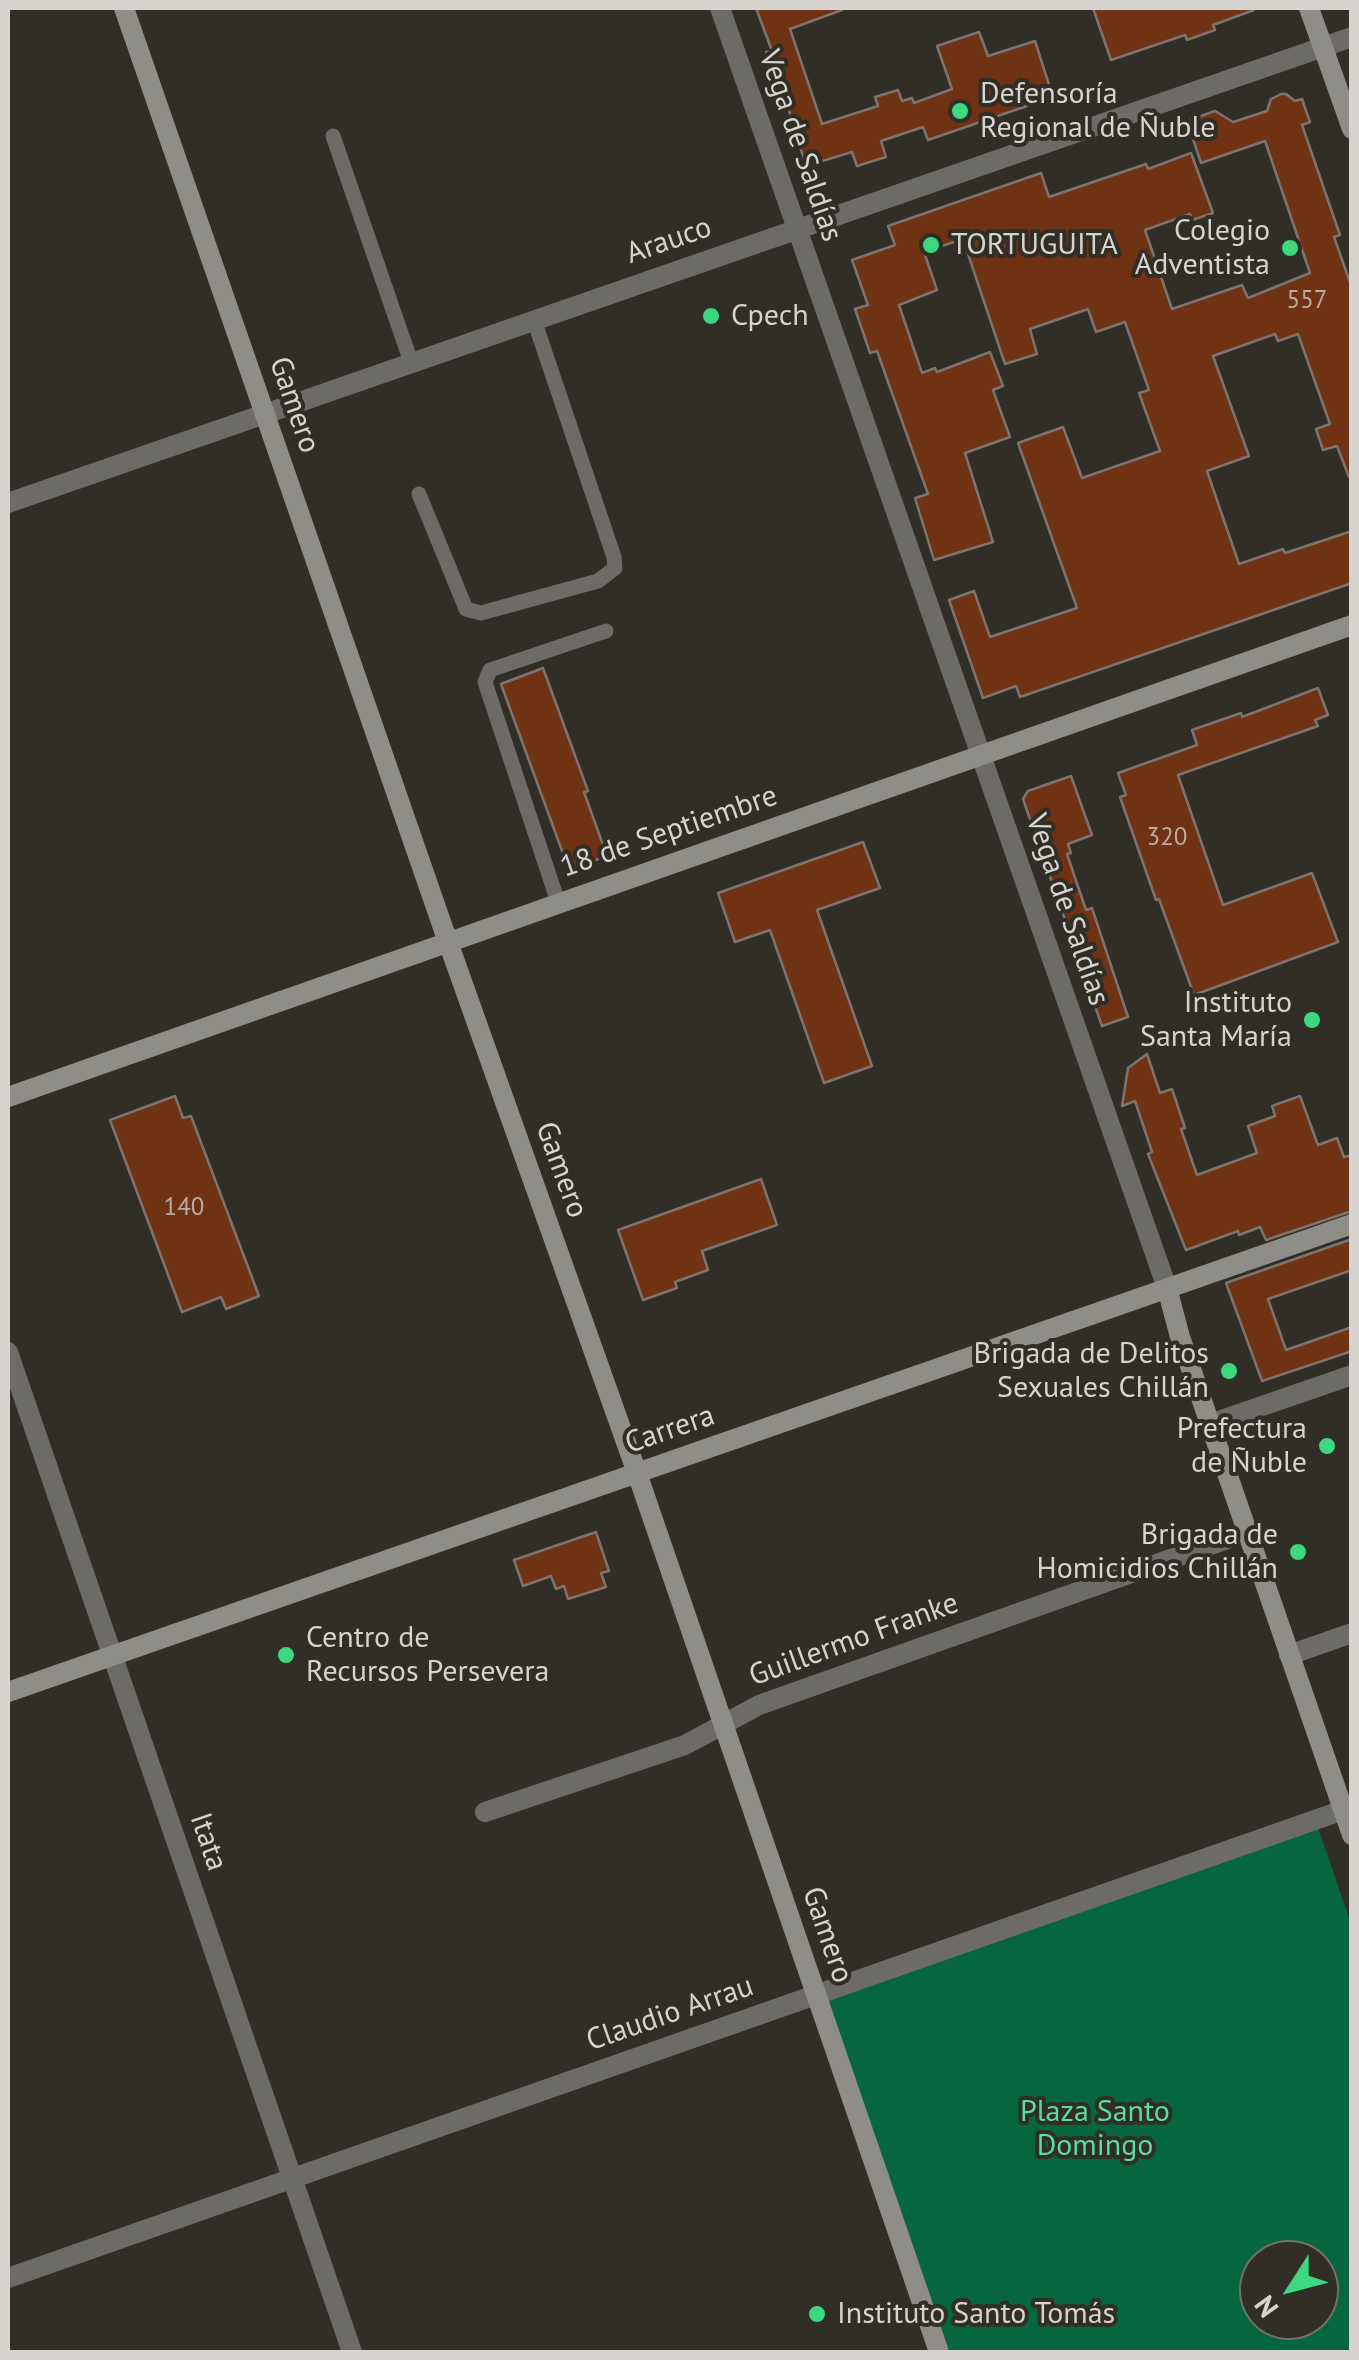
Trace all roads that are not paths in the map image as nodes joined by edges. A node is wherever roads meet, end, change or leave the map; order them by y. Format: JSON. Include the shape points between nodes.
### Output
{"nodes":[{"id":1,"x":124,"y":8,"type":"edge"},
{"id":2,"x":720,"y":8,"type":"edge"},
{"id":3,"x":1310,"y":8,"type":"edge"},
{"id":4,"x":1352,"y":37,"type":"edge"},
{"id":5,"x":1323,"y":47,"type":"junction"},
{"id":6,"x":1352,"y":129,"type":"edge"},
{"id":7,"x":333,"y":136,"type":"dead end"},
{"id":8,"x":797,"y":229,"type":"junction"},
{"id":9,"x":534,"y":320,"type":"junction"},
{"id":10,"x":411,"y":362,"type":"junction"},
{"id":11,"x":265,"y":413,"type":"junction"},
{"id":12,"x":419,"y":494,"type":"dead end"},
{"id":13,"x":8,"y":503,"type":"edge"},
{"id":14,"x":1352,"y":625,"type":"edge"},
{"id":15,"x":606,"y":631,"type":"dead end"},
{"id":16,"x":981,"y":755,"type":"junction"},
{"id":17,"x":558,"y":902,"type":"junction"},
{"id":18,"x":448,"y":942,"type":"junction"},
{"id":19,"x":8,"y":1097,"type":"edge"},
{"id":20,"x":1352,"y":1224,"type":"edge"},
{"id":21,"x":1167,"y":1288,"type":"junction"},
{"id":22,"x":8,"y":1352,"type":"edge"},
{"id":23,"x":1352,"y":1375,"type":"edge"},
{"id":24,"x":1210,"y":1424,"type":"junction"},
{"id":25,"x":637,"y":1473,"type":"junction"},
{"id":26,"x":1247,"y":1532,"type":"junction"},
{"id":27,"x":1352,"y":1633,"type":"edge"},
{"id":28,"x":1290,"y":1655,"type":"junction"},
{"id":29,"x":113,"y":1657,"type":"junction"},
{"id":30,"x":8,"y":1692,"type":"edge"},
{"id":31,"x":722,"y":1724,"type":"junction"},
{"id":32,"x":1347,"y":1808,"type":"edge"},
{"id":33,"x":485,"y":1812,"type":"dead end"},
{"id":34,"x":1352,"y":1835,"type":"edge"},
{"id":35,"x":816,"y":1994,"type":"junction"},
{"id":36,"x":292,"y":2178,"type":"junction"},
{"id":37,"x":8,"y":2278,"type":"edge"},
{"id":38,"x":352,"y":2352,"type":"edge"},
{"id":39,"x":940,"y":2352,"type":"edge"}],
"edges":[{"from":1,"to":11,"type":"street","name":"Gamero"},
{"from":2,"to":8,"type":"street","name":"Vega de Saldías"},
{"from":3,"to":5,"type":"street"},
{"from":4,"to":5,"type":"street","name":"Arauco"},
{"from":5,"to":6,"type":"street"},
{"from":5,"to":8,"type":"street","name":"Arauco"},
{"from":7,"to":10,"type":"lane"},
{"from":8,"to":9,"type":"street","name":"Arauco"},
{"from":8,"to":16,"type":"street","name":"Vega de Saldías"},
{"from":9,"to":10,"type":"street","name":"Arauco"},
{"from":9,"to":12,"type":"lane","via":[[615,568],[582,586],[481,613],[466,609]]},
{"from":10,"to":11,"type":"street","name":"Arauco"},
{"from":11,"to":13,"type":"street","name":"Arauco"},
{"from":11,"to":18,"type":"street","name":"Gamero"},
{"from":14,"to":16,"type":"street","name":"18 de Septiembre"},
{"from":15,"to":17,"type":"lane","via":[[490,670],[484,682]]},
{"from":16,"to":17,"type":"street","name":"18 de Septiembre"},
{"from":16,"to":21,"type":"street","name":"Vega de Saldías"},
{"from":17,"to":18,"type":"street","name":"18 de Septiembre"},
{"from":18,"to":19,"type":"street","name":"18 de Septiembre"},
{"from":18,"to":25,"type":"street","name":"Gamero"},
{"from":20,"to":21,"type":"street","name":"Carrera"},
{"from":21,"to":24,"type":"street","name":"Vega de Saldías"},
{"from":21,"to":25,"type":"street","name":"Carrera"},
{"from":22,"to":29,"type":"street","name":"Itata"},
{"from":23,"to":24,"type":"street"},
{"from":24,"to":26,"type":"street","name":"Vega de Saldías"},
{"from":25,"to":29,"type":"street","name":"Carrera"},
{"from":25,"to":31,"type":"street","name":"Gamero"},
{"from":26,"to":28,"type":"street","name":"Vega de Saldías"},
{"from":26,"to":31,"type":"street","name":"Guillermo Franke","via":[[758,1705]]},
{"from":27,"to":28,"type":"street"},
{"from":28,"to":32,"type":"street","name":"Vega de Saldías"},
{"from":29,"to":30,"type":"street","name":"Carrera"},
{"from":29,"to":36,"type":"street","name":"Itata"},
{"from":31,"to":33,"type":"street","name":"Guillermo Franke","via":[[684,1744]]},
{"from":31,"to":35,"type":"street","name":"Gamero"},
{"from":32,"to":34,"type":"street","name":"Vega de Saldías"},
{"from":32,"to":35,"type":"street","name":"Claudio Arrau"},
{"from":35,"to":36,"type":"street","name":"Claudio Arrau"},
{"from":35,"to":39,"type":"street","name":"Gamero"},
{"from":36,"to":37,"type":"street","name":"Claudio Arrau"},
{"from":36,"to":38,"type":"street","name":"Itata"}]}
